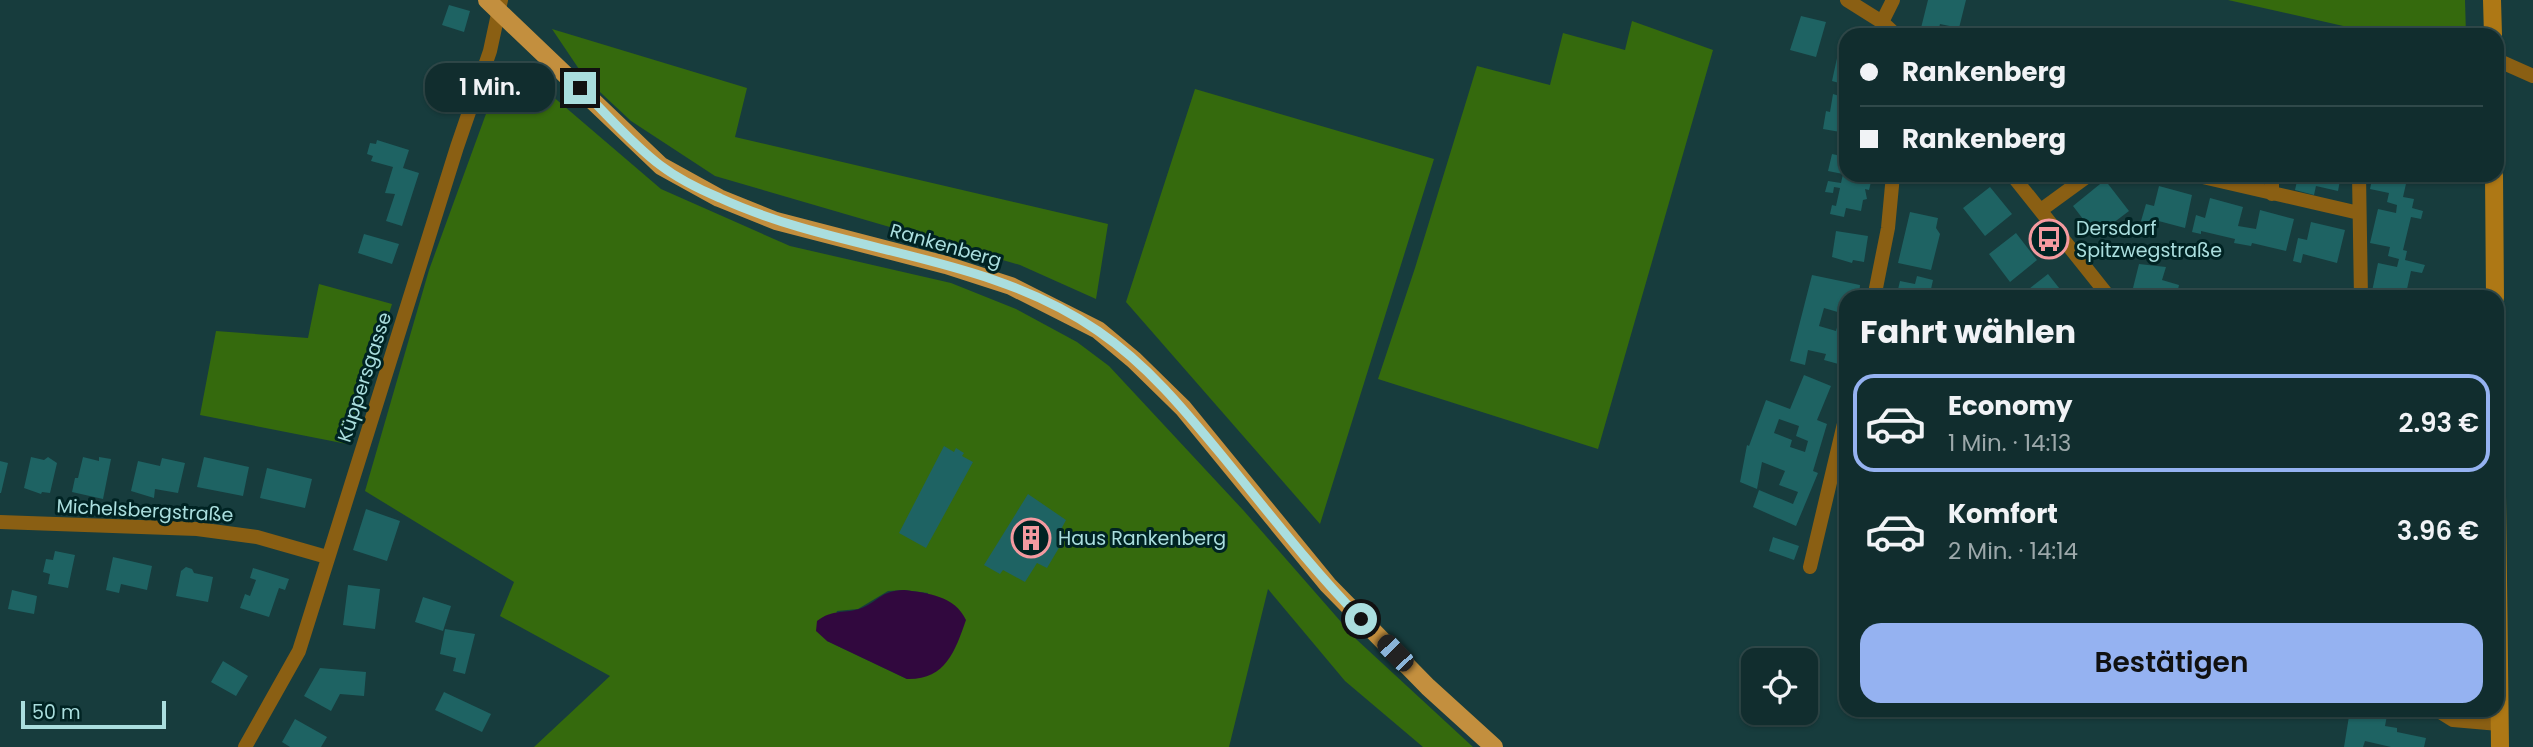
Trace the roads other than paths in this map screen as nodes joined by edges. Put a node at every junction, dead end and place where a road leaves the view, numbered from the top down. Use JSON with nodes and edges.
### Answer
{"nodes":[{"id":1,"x":1847,"y":0,"type":"edge"},
{"id":2,"x":1893,"y":0,"type":"edge"},
{"id":3,"x":2492,"y":0,"type":"edge"},
{"id":4,"x":496,"y":3,"type":"edge"},
{"id":5,"x":1882,"y":22,"type":"junction"},
{"id":6,"x":1888,"y":28,"type":"edge"},
{"id":7,"x":2493,"y":28,"type":"edge"},
{"id":8,"x":2504,"y":63,"type":"edge"},
{"id":9,"x":2533,"y":76,"type":"edge"},
{"id":10,"x":1892,"y":182,"type":"edge"},
{"id":11,"x":2018,"y":182,"type":"edge"},
{"id":12,"x":2079,"y":182,"type":"edge"},
{"id":13,"x":2223,"y":182,"type":"edge"},
{"id":14,"x":2272,"y":182,"type":"edge"},
{"id":15,"x":2359,"y":182,"type":"edge"},
{"id":16,"x":2494,"y":182,"type":"edge"},
{"id":17,"x":2272,"y":194,"type":"junction"},
{"id":18,"x":2041,"y":210,"type":"junction"},
{"id":19,"x":2359,"y":213,"type":"junction"},
{"id":20,"x":1876,"y":290,"type":"edge"},
{"id":21,"x":2104,"y":290,"type":"edge"},
{"id":22,"x":2361,"y":290,"type":"edge"},
{"id":23,"x":2496,"y":290,"type":"edge"},
{"id":24,"x":1839,"y":445,"type":"edge"},
{"id":25,"x":0,"y":522,"type":"edge"},
{"id":26,"x":327,"y":557,"type":"junction"},
{"id":27,"x":1810,"y":567,"type":"dead end"},
{"id":28,"x":2448,"y":717,"type":"edge"},
{"id":29,"x":2499,"y":717,"type":"edge"},
{"id":30,"x":2499,"y":724,"type":"junction"},
{"id":31,"x":245,"y":747,"type":"edge"},
{"id":32,"x":1494,"y":747,"type":"edge"},
{"id":33,"x":2500,"y":747,"type":"edge"}],
"edges":[{"from":1,"to":5,"type":"street"},
{"from":2,"to":5,"type":"street"},
{"from":3,"to":7,"type":"main road"},
{"from":4,"to":26,"type":"street","name":"Küppersgasse"},
{"from":4,"to":32,"type":"main road","name":"Rankenberg"},
{"from":5,"to":6,"type":"street"},
{"from":8,"to":9,"type":"street"},
{"from":10,"to":20,"type":"street"},
{"from":11,"to":18,"type":"street"},
{"from":12,"to":18,"type":"street"},
{"from":13,"to":17,"type":"street"},
{"from":14,"to":17,"type":"street"},
{"from":15,"to":19,"type":"street"},
{"from":16,"to":23,"type":"main road"},
{"from":17,"to":19,"type":"street"},
{"from":18,"to":21,"type":"street"},
{"from":19,"to":22,"type":"street"},
{"from":24,"to":27,"type":"street"},
{"from":25,"to":26,"type":"street","name":"Michelsbergstraße"},
{"from":26,"to":31,"type":"street","name":"Küppersgasse"},
{"from":28,"to":30,"type":"street"},
{"from":29,"to":30,"type":"main road"},
{"from":30,"to":33,"type":"main road"}]}
